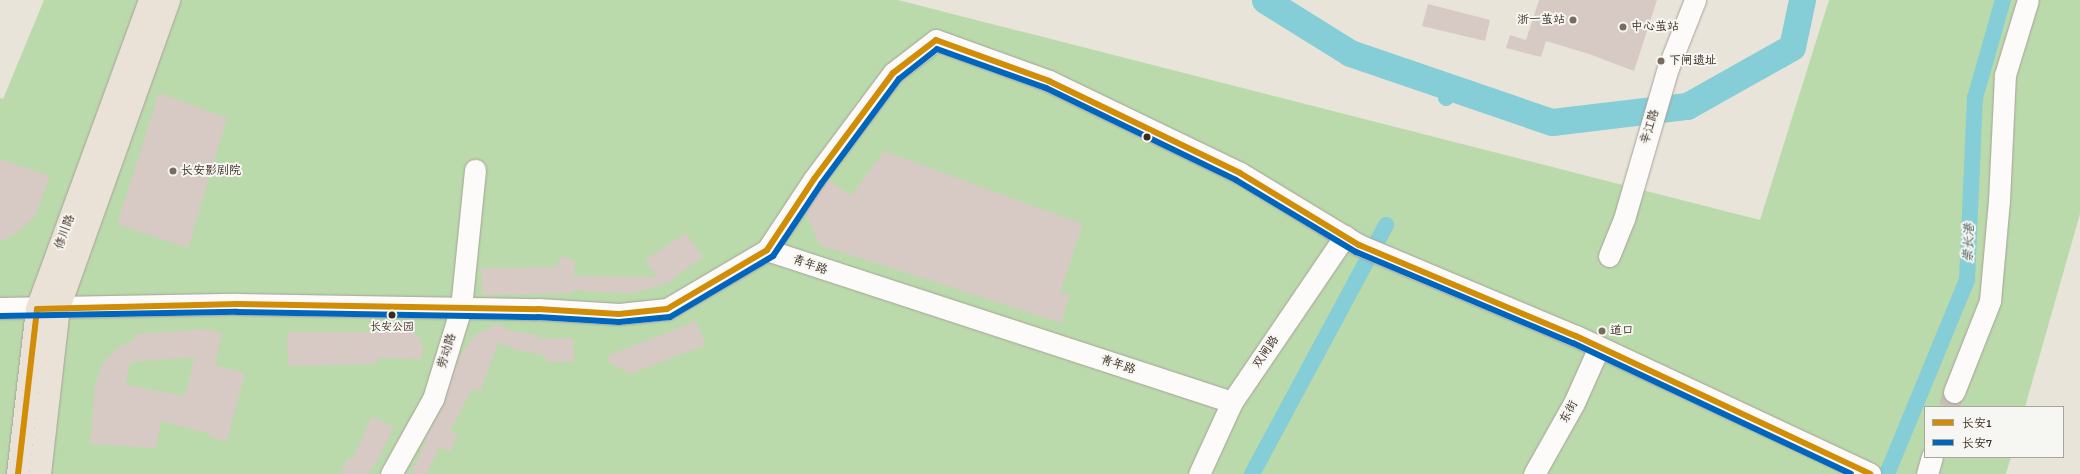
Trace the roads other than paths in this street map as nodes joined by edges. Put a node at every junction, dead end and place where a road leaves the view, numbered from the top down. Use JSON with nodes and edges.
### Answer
{"nodes":[{"id":1,"x":150,"y":0,"type":"edge"},
{"id":2,"x":168,"y":0,"type":"edge"},
{"id":3,"x":1695,"y":0,"type":"edge"},
{"id":4,"x":2028,"y":0,"type":"edge"},
{"id":5,"x":475,"y":170,"type":"dead end"},
{"id":6,"x":1352,"y":241,"type":"junction"},
{"id":7,"x":767,"y":250,"type":"junction"},
{"id":8,"x":1609,"y":256,"type":"dead end"},
{"id":9,"x":0,"y":308,"type":"edge"},
{"id":10,"x":58,"y":308,"type":"junction"},
{"id":11,"x":461,"y":308,"type":"junction"},
{"id":12,"x":37,"y":309,"type":"junction"},
{"id":13,"x":1599,"y":347,"type":"junction"},
{"id":14,"x":1954,"y":392,"type":"tunnel mouth"},
{"id":15,"x":1232,"y":402,"type":"junction"},
{"id":16,"x":1932,"y":458,"type":"edge"},
{"id":17,"x":1863,"y":470,"type":"edge"},
{"id":18,"x":18,"y":474,"type":"edge"},
{"id":19,"x":40,"y":474,"type":"edge"},
{"id":20,"x":390,"y":474,"type":"edge"},
{"id":21,"x":1199,"y":474,"type":"edge"},
{"id":22,"x":1534,"y":474,"type":"edge"},
{"id":23,"x":1927,"y":474,"type":"edge"}],
"edges":[{"from":1,"to":12,"type":"main road","name":"修川路"},
{"from":2,"to":10,"type":"main road","name":"修川路"},
{"from":3,"to":8,"type":"street","name":"辛江路"},
{"from":4,"to":14,"type":"street"},
{"from":5,"to":11,"type":"street","name":"劳动路"},
{"from":6,"to":7,"type":"street"},
{"from":6,"to":13,"type":"street"},
{"from":6,"to":15,"type":"street","name":"双闸路"},
{"from":7,"to":11,"type":"street"},
{"from":7,"to":15,"type":"street","name":"青年路"},
{"from":9,"to":12,"type":"street"},
{"from":10,"to":11,"type":"street"},
{"from":10,"to":12,"type":"street"},
{"from":10,"to":19,"type":"main road","name":"修川路"},
{"from":11,"to":20,"type":"street","name":"劳动路"},
{"from":12,"to":18,"type":"main road","name":"修川路"},
{"from":13,"to":17,"type":"street"},
{"from":13,"to":22,"type":"street","name":"东街"},
{"from":15,"to":21,"type":"street","name":"双闸路"},
{"from":16,"to":23,"type":"street"}]}
